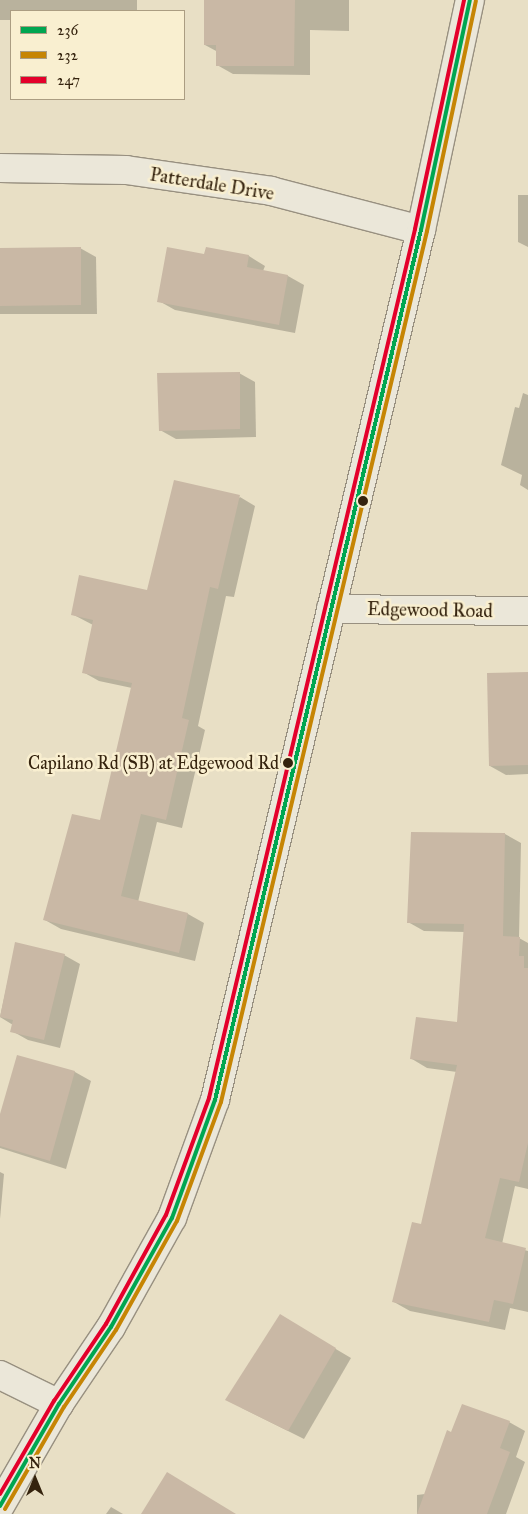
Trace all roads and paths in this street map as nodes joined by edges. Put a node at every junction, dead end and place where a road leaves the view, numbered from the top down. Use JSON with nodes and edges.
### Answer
{"nodes":[{"id":1,"x":470,"y":0,"type":"edge"},
{"id":2,"x":0,"y":168,"type":"edge"},
{"id":3,"x":421,"y":230,"type":"junction"},
{"id":4,"x":331,"y":609,"type":"junction"},
{"id":5,"x":528,"y":610,"type":"edge"},
{"id":6,"x":0,"y":1375,"type":"edge"},
{"id":7,"x":59,"y":1404,"type":"junction"},
{"id":8,"x":0,"y":1506,"type":"edge"}],
"edges":[{"from":1,"to":3,"type":"main road"},
{"from":2,"to":3,"type":"main road","name":"Patterdale Drive"},
{"from":3,"to":4,"type":"main road"},
{"from":4,"to":5,"type":"main road","name":"Edgewood Road"},
{"from":4,"to":7,"type":"main road"},
{"from":6,"to":7,"type":"main road"},
{"from":7,"to":8,"type":"main road"}]}
